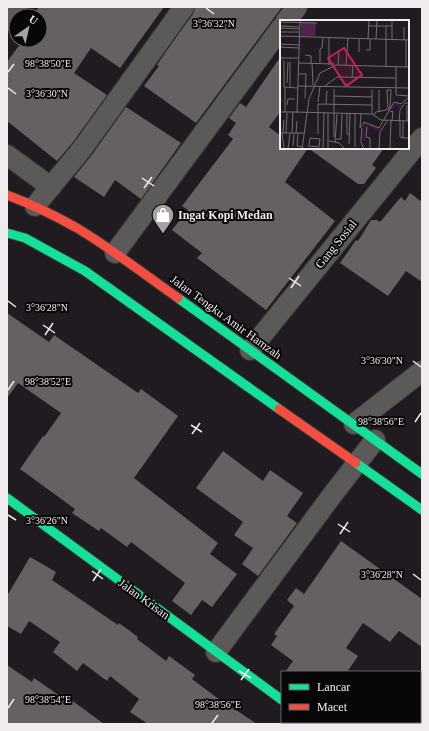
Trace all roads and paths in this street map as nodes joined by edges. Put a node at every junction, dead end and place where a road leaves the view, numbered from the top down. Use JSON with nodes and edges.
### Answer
{"nodes":[{"id":1,"x":17,"y":7,"type":"edge"},
{"id":2,"x":184,"y":7,"type":"edge"},
{"id":3,"x":297,"y":7,"type":"edge"},
{"id":4,"x":287,"y":20,"type":"edge"},
{"id":5,"x":7,"y":21,"type":"edge"},
{"id":6,"x":280,"y":29,"type":"edge"},
{"id":7,"x":422,"y":138,"type":"edge"},
{"id":8,"x":7,"y":155,"type":"edge"},
{"id":9,"x":51,"y":187,"type":"junction"},
{"id":10,"x":7,"y":195,"type":"edge"},
{"id":11,"x":35,"y":206,"type":"junction"},
{"id":12,"x":7,"y":233,"type":"edge"},
{"id":13,"x":115,"y":253,"type":"junction"},
{"id":14,"x":250,"y":350,"type":"junction"},
{"id":15,"x":422,"y":371,"type":"edge"},
{"id":16,"x":354,"y":424,"type":"junction"},
{"id":17,"x":375,"y":440,"type":"junction"},
{"id":18,"x":357,"y":463,"type":"junction"},
{"id":19,"x":422,"y":474,"type":"edge"},
{"id":20,"x":7,"y":498,"type":"edge"},
{"id":21,"x":422,"y":510,"type":"edge"},
{"id":22,"x":216,"y":652,"type":"junction"},
{"id":23,"x":281,"y":699,"type":"edge"}],
"edges":[{"from":1,"to":5,"type":"street"},
{"from":2,"to":9,"type":"street"},
{"from":3,"to":4,"type":"street"},
{"from":6,"to":13,"type":"street"},
{"from":7,"to":14,"type":"street","name":"Gang Sosial"},
{"from":8,"to":9,"type":"street"},
{"from":9,"to":11,"type":"street"},
{"from":10,"to":11,"type":"main road","name":"Jalan Tengku Amir Hamzah"},
{"from":11,"to":13,"type":"main road","name":"Jalan Tengku Amir Hamzah"},
{"from":12,"to":18,"type":"main road"},
{"from":13,"to":14,"type":"main road","name":"Jalan Tengku Amir Hamzah"},
{"from":14,"to":16,"type":"main road","name":"Jalan Tengku Amir Hamzah"},
{"from":15,"to":16,"type":"street"},
{"from":16,"to":17,"type":"main road","name":"Jalan Tengku Amir Hamzah"},
{"from":17,"to":18,"type":"street"},
{"from":17,"to":19,"type":"main road","name":"Jalan Tengku Amir Hamzah"},
{"from":18,"to":21,"type":"main road"},
{"from":18,"to":22,"type":"street"},
{"from":20,"to":22,"type":"main road","name":"Jalan Krisan"},
{"from":22,"to":23,"type":"main road","name":"Jalan Krisan"}]}
